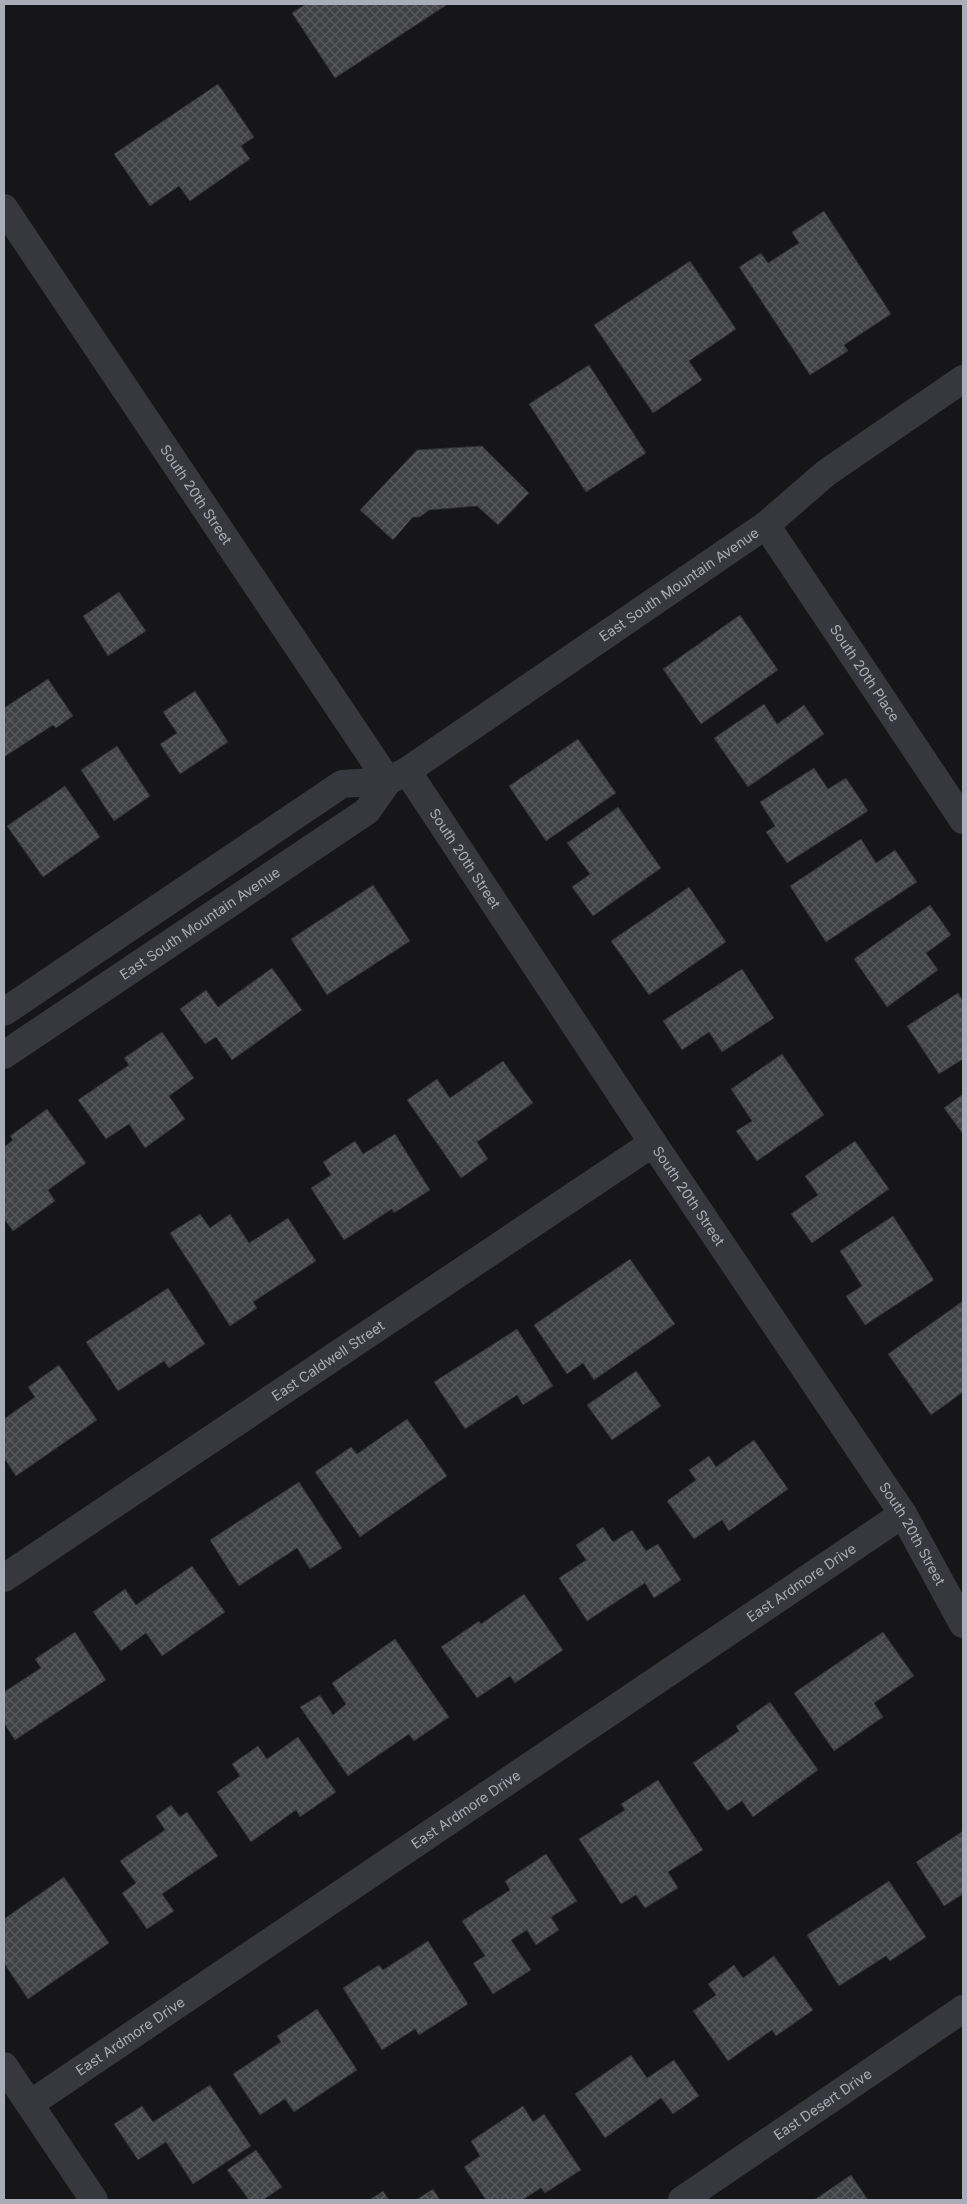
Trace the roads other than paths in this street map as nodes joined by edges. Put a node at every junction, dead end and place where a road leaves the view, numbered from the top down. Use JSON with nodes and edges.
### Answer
{"nodes":[{"id":1,"x":4,"y":208,"type":"edge"},
{"id":2,"x":963,"y":379,"type":"edge"},
{"id":3,"x":766,"y":525,"type":"junction"},
{"id":4,"x":398,"y":776,"type":"junction"},
{"id":5,"x":963,"y":820,"type":"edge"},
{"id":6,"x":4,"y":1012,"type":"edge"},
{"id":7,"x":4,"y":1055,"type":"edge"},
{"id":8,"x":653,"y":1143,"type":"junction"},
{"id":9,"x":903,"y":1514,"type":"junction"},
{"id":10,"x":4,"y":1578,"type":"edge"},
{"id":11,"x":963,"y":1624,"type":"edge"},
{"id":12,"x":963,"y":2009,"type":"edge"},
{"id":13,"x":4,"y":2066,"type":"edge"},
{"id":14,"x":30,"y":2104,"type":"junction"},
{"id":15,"x":712,"y":2192,"type":"edge"},
{"id":16,"x":94,"y":2200,"type":"edge"},
{"id":17,"x":682,"y":2200,"type":"edge"}],
"edges":[{"from":1,"to":4,"type":"street","name":"South 20th Street"},
{"from":2,"to":3,"type":"street","name":"East South Mountain Avenue"},
{"from":3,"to":4,"type":"street","name":"East South Mountain Avenue"},
{"from":3,"to":5,"type":"street","name":"South 20th Place"},
{"from":4,"to":6,"type":"street"},
{"from":4,"to":7,"type":"street","name":"East South Mountain Avenue"},
{"from":4,"to":8,"type":"street","name":"South 20th Street"},
{"from":8,"to":9,"type":"street","name":"South 20th Street"},
{"from":8,"to":10,"type":"street","name":"East Caldwell Street"},
{"from":9,"to":11,"type":"street","name":"South 20th Street"},
{"from":9,"to":14,"type":"street","name":"East Ardmore Drive"},
{"from":12,"to":15,"type":"street","name":"East Desert Drive"},
{"from":13,"to":14,"type":"street"},
{"from":14,"to":16,"type":"street"},
{"from":15,"to":17,"type":"street","name":"East Desert Drive"}]}
